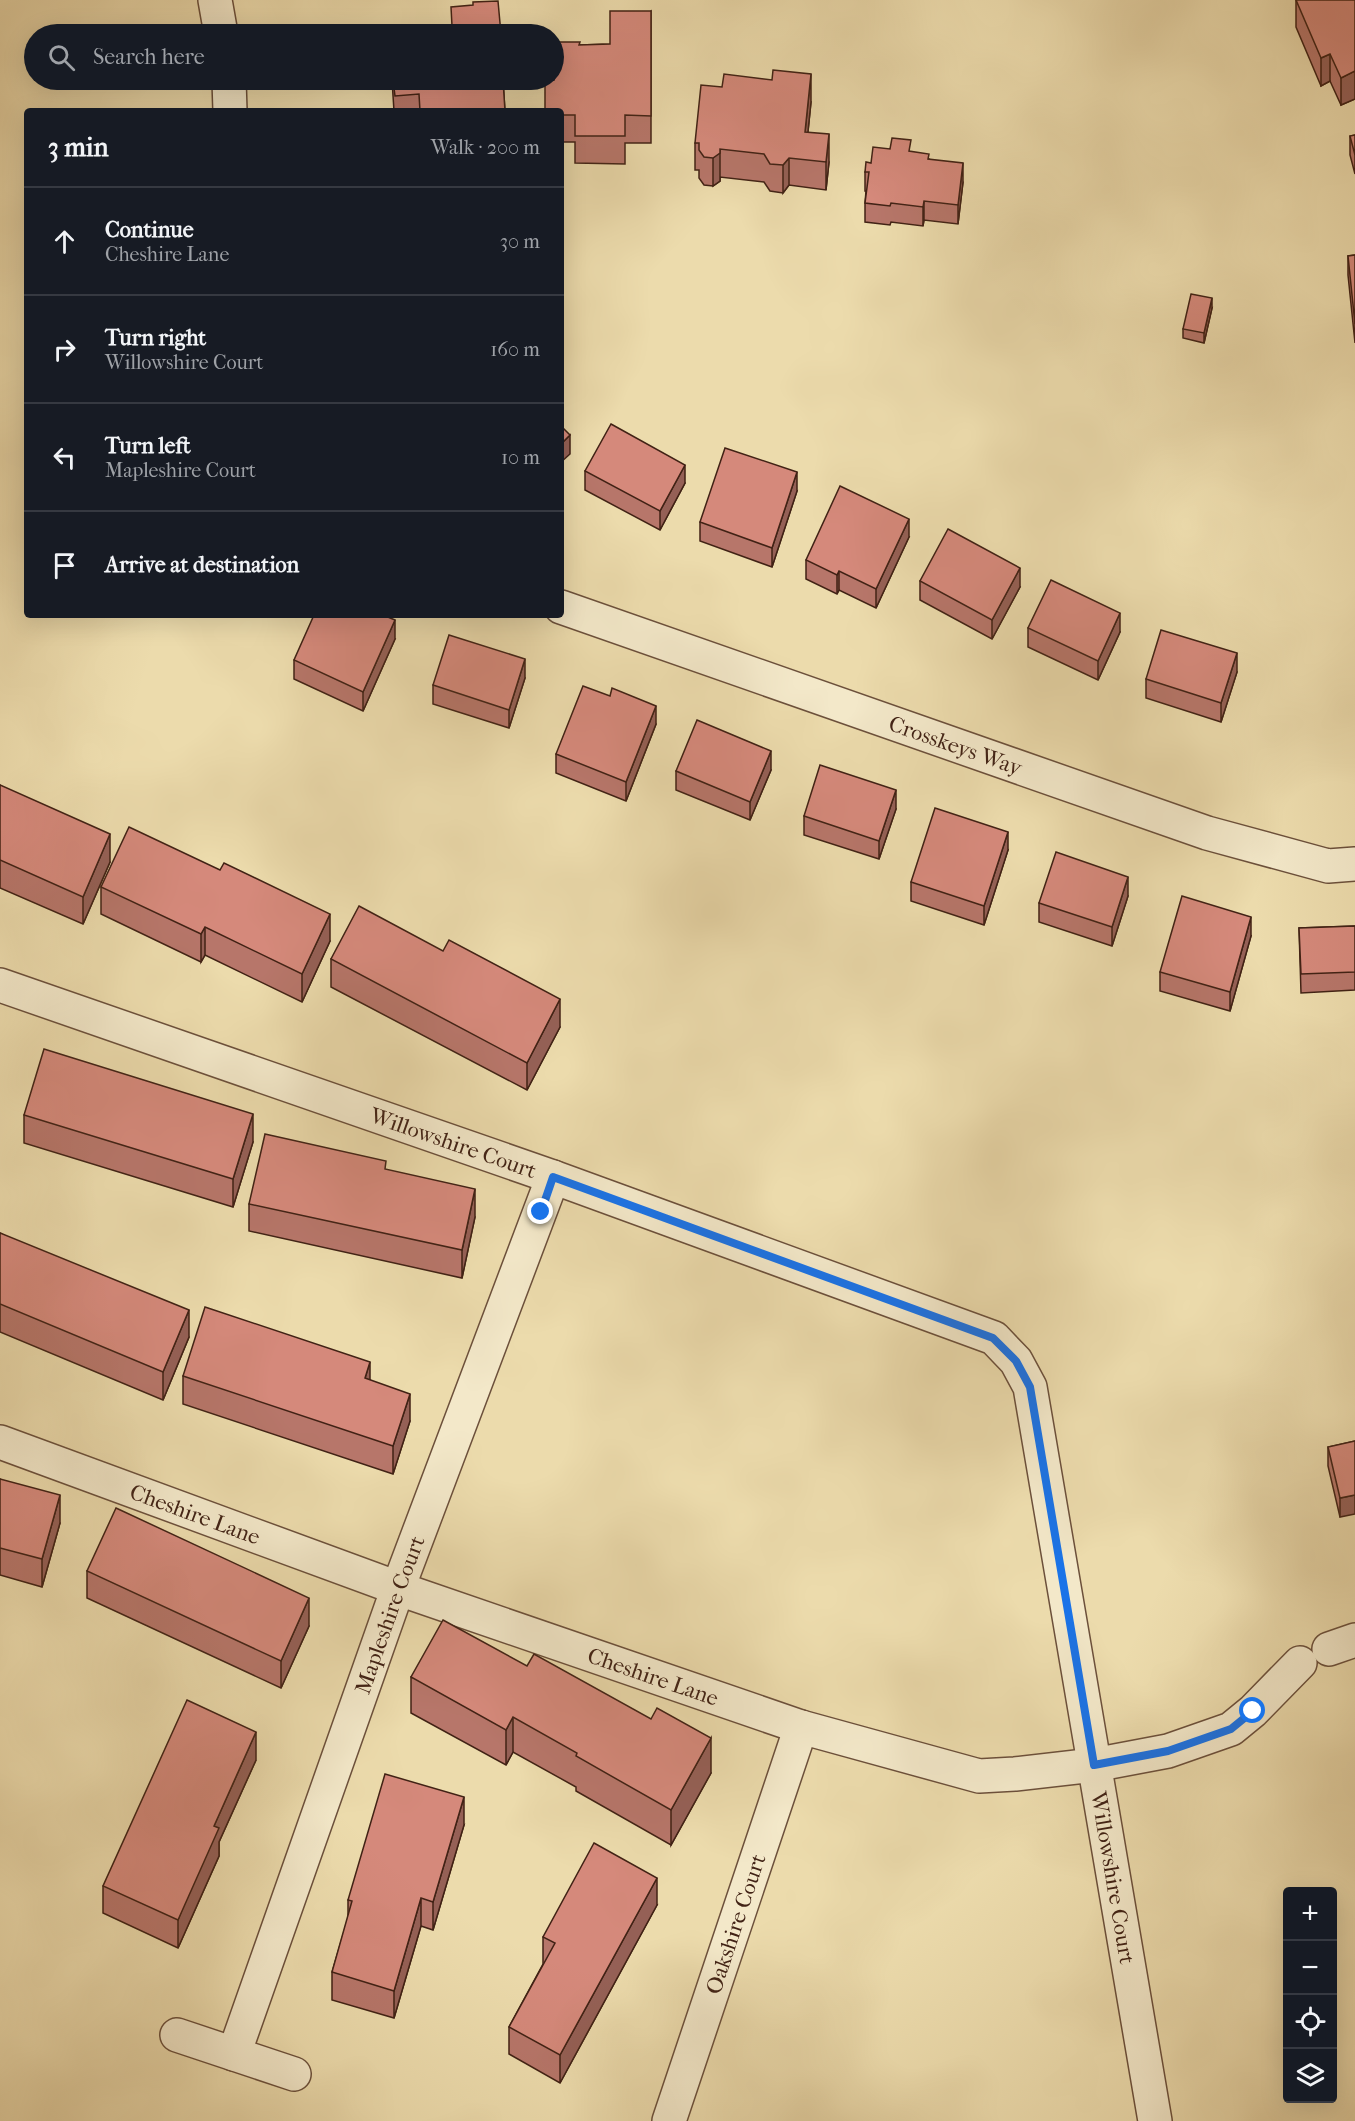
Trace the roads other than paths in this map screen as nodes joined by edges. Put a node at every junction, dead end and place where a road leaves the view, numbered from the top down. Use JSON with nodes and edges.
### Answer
{"nodes":[{"id":1,"x":215,"y":0,"type":"edge"},
{"id":2,"x":219,"y":24,"type":"edge"},
{"id":3,"x":229,"y":90,"type":"edge"},
{"id":4,"x":230,"y":108,"type":"edge"},
{"id":5,"x":564,"y":608,"type":"edge"},
{"id":6,"x":1355,"y":864,"type":"edge"},
{"id":7,"x":0,"y":985,"type":"edge"},
{"id":8,"x":553,"y":1177,"type":"junction"},
{"id":9,"x":0,"y":1442,"type":"edge"},
{"id":10,"x":398,"y":1588,"type":"junction"},
{"id":11,"x":1300,"y":1663,"type":"dead end"},
{"id":12,"x":801,"y":1726,"type":"junction"},
{"id":13,"x":1094,"y":1765,"type":"junction"},
{"id":14,"x":177,"y":2035,"type":"dead end"},
{"id":15,"x":234,"y":2054,"type":"junction"},
{"id":16,"x":294,"y":2074,"type":"dead end"},
{"id":17,"x":669,"y":2121,"type":"edge"},
{"id":18,"x":1155,"y":2121,"type":"edge"}],
"edges":[{"from":1,"to":2,"type":"street"},
{"from":3,"to":4,"type":"street"},
{"from":5,"to":6,"type":"street","name":"Crosskeys Way"},
{"from":7,"to":8,"type":"street","name":"Willowshire Court"},
{"from":8,"to":10,"type":"street","name":"Mapleshire Court"},
{"from":8,"to":13,"type":"street","name":"Willowshire Court"},
{"from":9,"to":10,"type":"street","name":"Cheshire Lane"},
{"from":10,"to":12,"type":"street","name":"Cheshire Lane"},
{"from":10,"to":15,"type":"street","name":"Mapleshire Court"},
{"from":11,"to":13,"type":"street","name":"Cheshire Lane"},
{"from":12,"to":13,"type":"street","name":"Cheshire Lane"},
{"from":12,"to":17,"type":"street","name":"Oakshire Court"},
{"from":13,"to":18,"type":"street","name":"Willowshire Court"},
{"from":14,"to":15,"type":"street"},
{"from":15,"to":16,"type":"street"}]}
